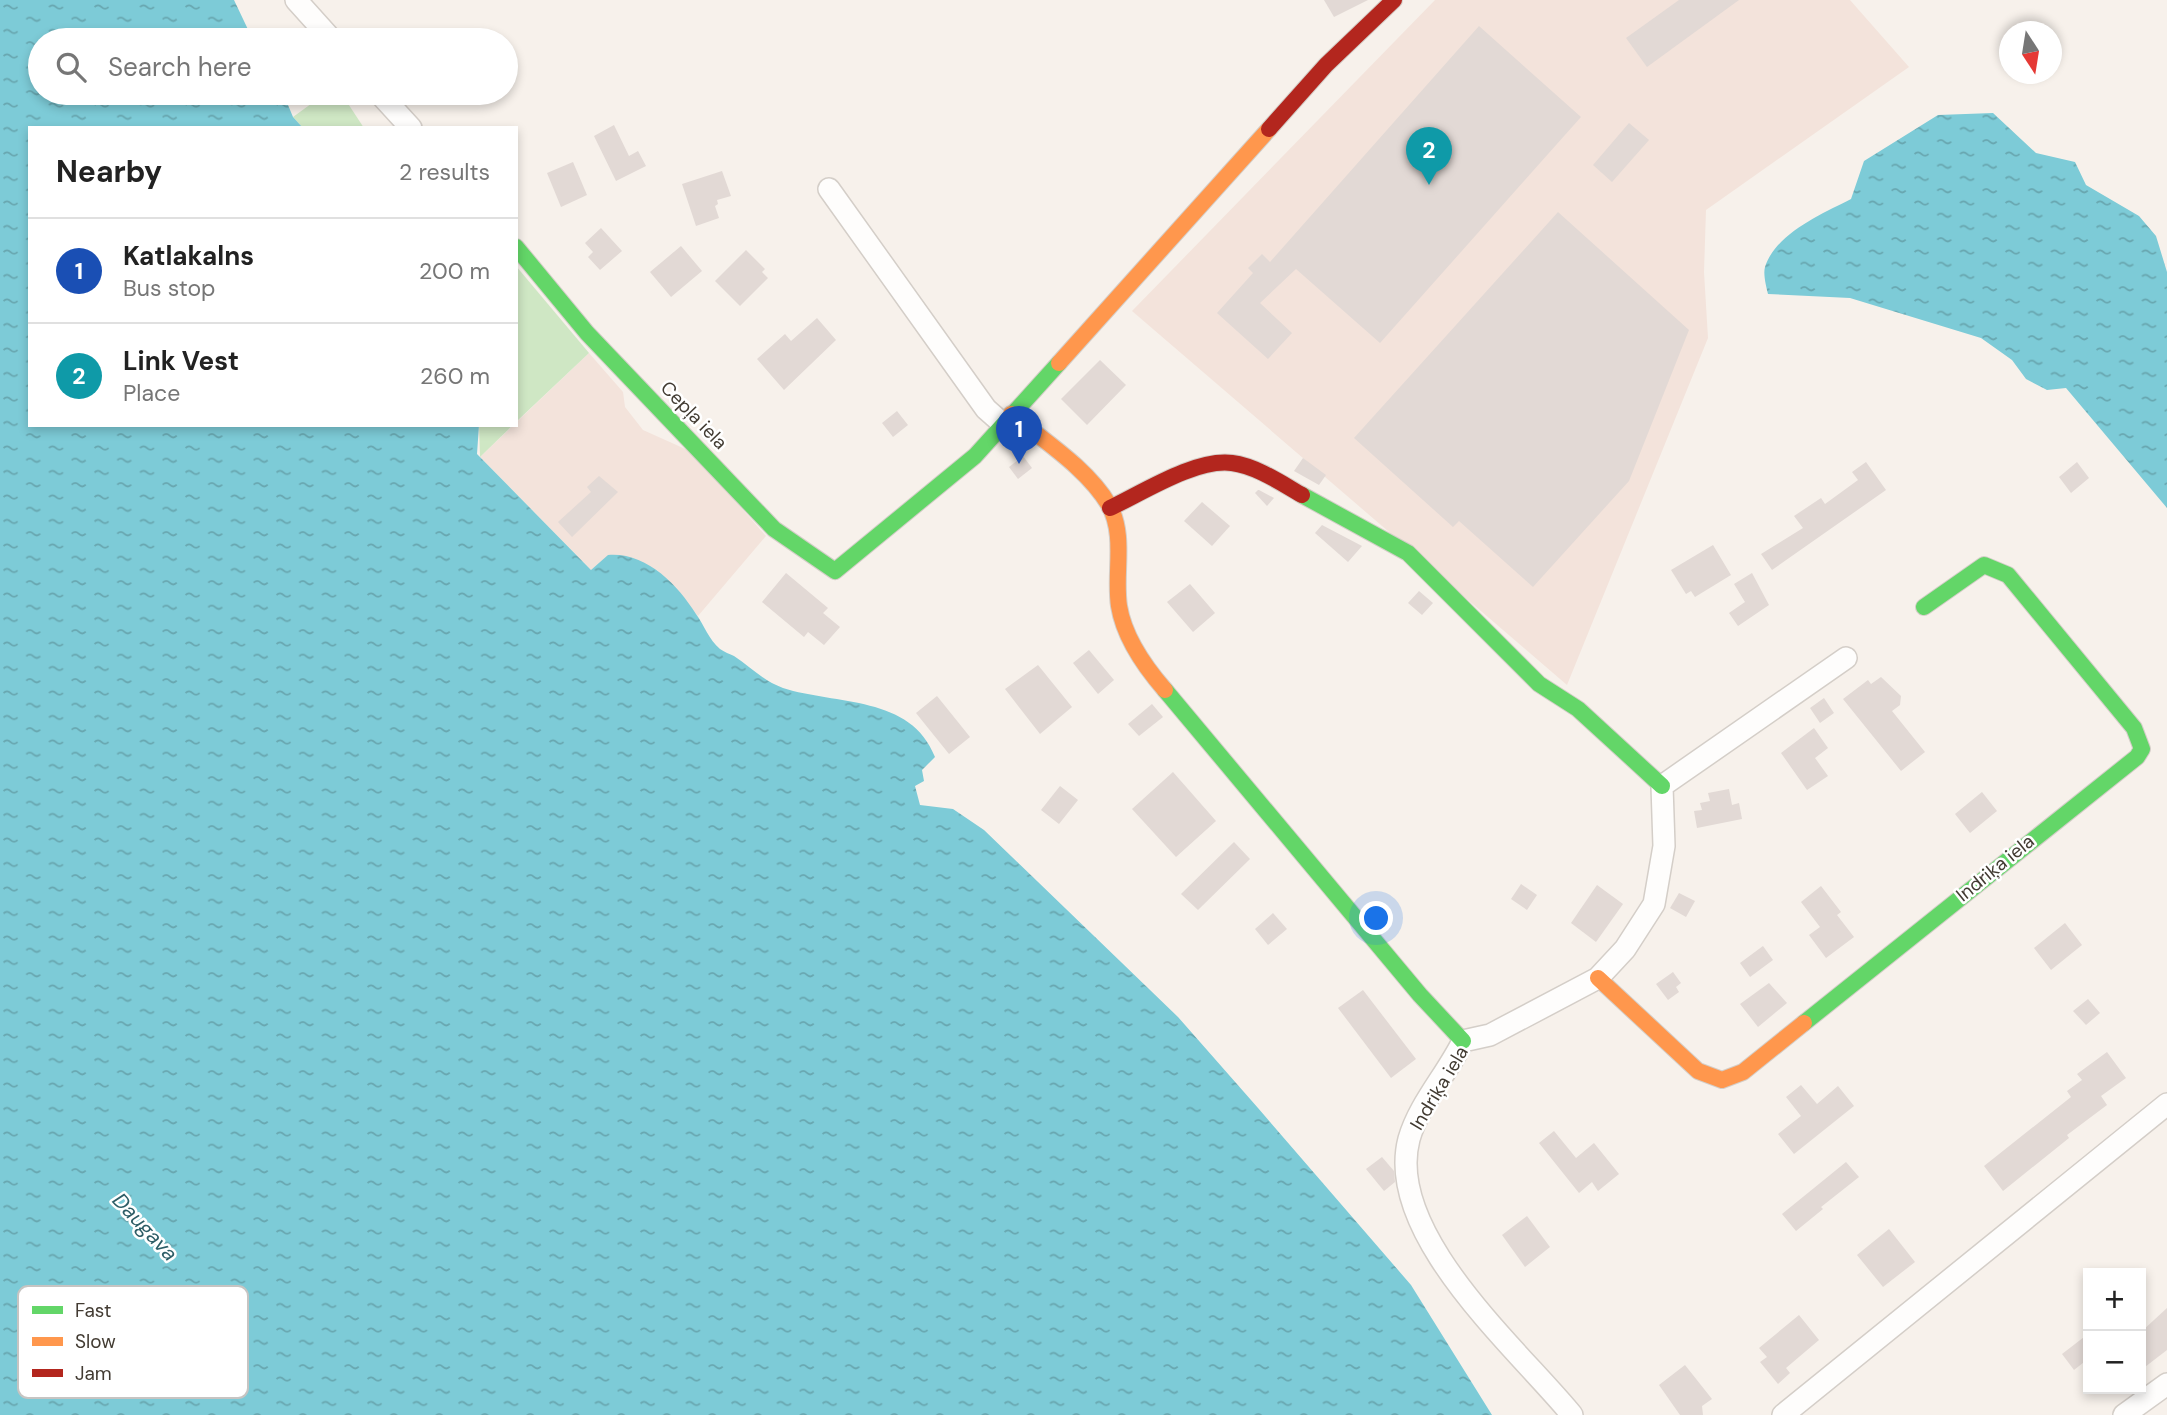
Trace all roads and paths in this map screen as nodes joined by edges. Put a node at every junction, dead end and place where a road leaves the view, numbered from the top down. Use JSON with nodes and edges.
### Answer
{"nodes":[{"id":1,"x":296,"y":0,"type":"edge"},
{"id":2,"x":1394,"y":0,"type":"edge"},
{"id":3,"x":321,"y":28,"type":"edge"},
{"id":4,"x":390,"y":105,"type":"edge"},
{"id":5,"x":409,"y":126,"type":"edge"},
{"id":6,"x":829,"y":189,"type":"dead end"},
{"id":7,"x":518,"y":249,"type":"edge"},
{"id":8,"x":1007,"y":419,"type":"junction"},
{"id":9,"x":1110,"y":508,"type":"junction"},
{"id":10,"x":1924,"y":607,"type":"dead end"},
{"id":11,"x":1846,"y":658,"type":"dead end"},
{"id":12,"x":1662,"y":786,"type":"junction"},
{"id":13,"x":1598,"y":978,"type":"junction"},
{"id":14,"x":1463,"y":1041,"type":"junction"},
{"id":15,"x":2167,"y":1104,"type":"edge"},
{"id":16,"x":2167,"y":1384,"type":"edge"},
{"id":17,"x":1572,"y":1415,"type":"edge"},
{"id":18,"x":1783,"y":1415,"type":"edge"},
{"id":19,"x":2124,"y":1415,"type":"edge"}],
"edges":[{"from":1,"to":3,"type":"street"},
{"from":2,"to":8,"type":"street"},
{"from":4,"to":5,"type":"street"},
{"from":6,"to":8,"type":"street"},
{"from":7,"to":8,"type":"street","name":"Cepļa iela"},
{"from":8,"to":9,"type":"street"},
{"from":9,"to":12,"type":"street"},
{"from":9,"to":14,"type":"street"},
{"from":10,"to":13,"type":"street","name":"Indriķa iela"},
{"from":11,"to":12,"type":"street"},
{"from":12,"to":13,"type":"street","name":"Indriķa iela"},
{"from":13,"to":14,"type":"street","name":"Indriķa iela"},
{"from":14,"to":17,"type":"street","name":"Indriķa iela"},
{"from":15,"to":18,"type":"street"},
{"from":16,"to":19,"type":"street"}]}
